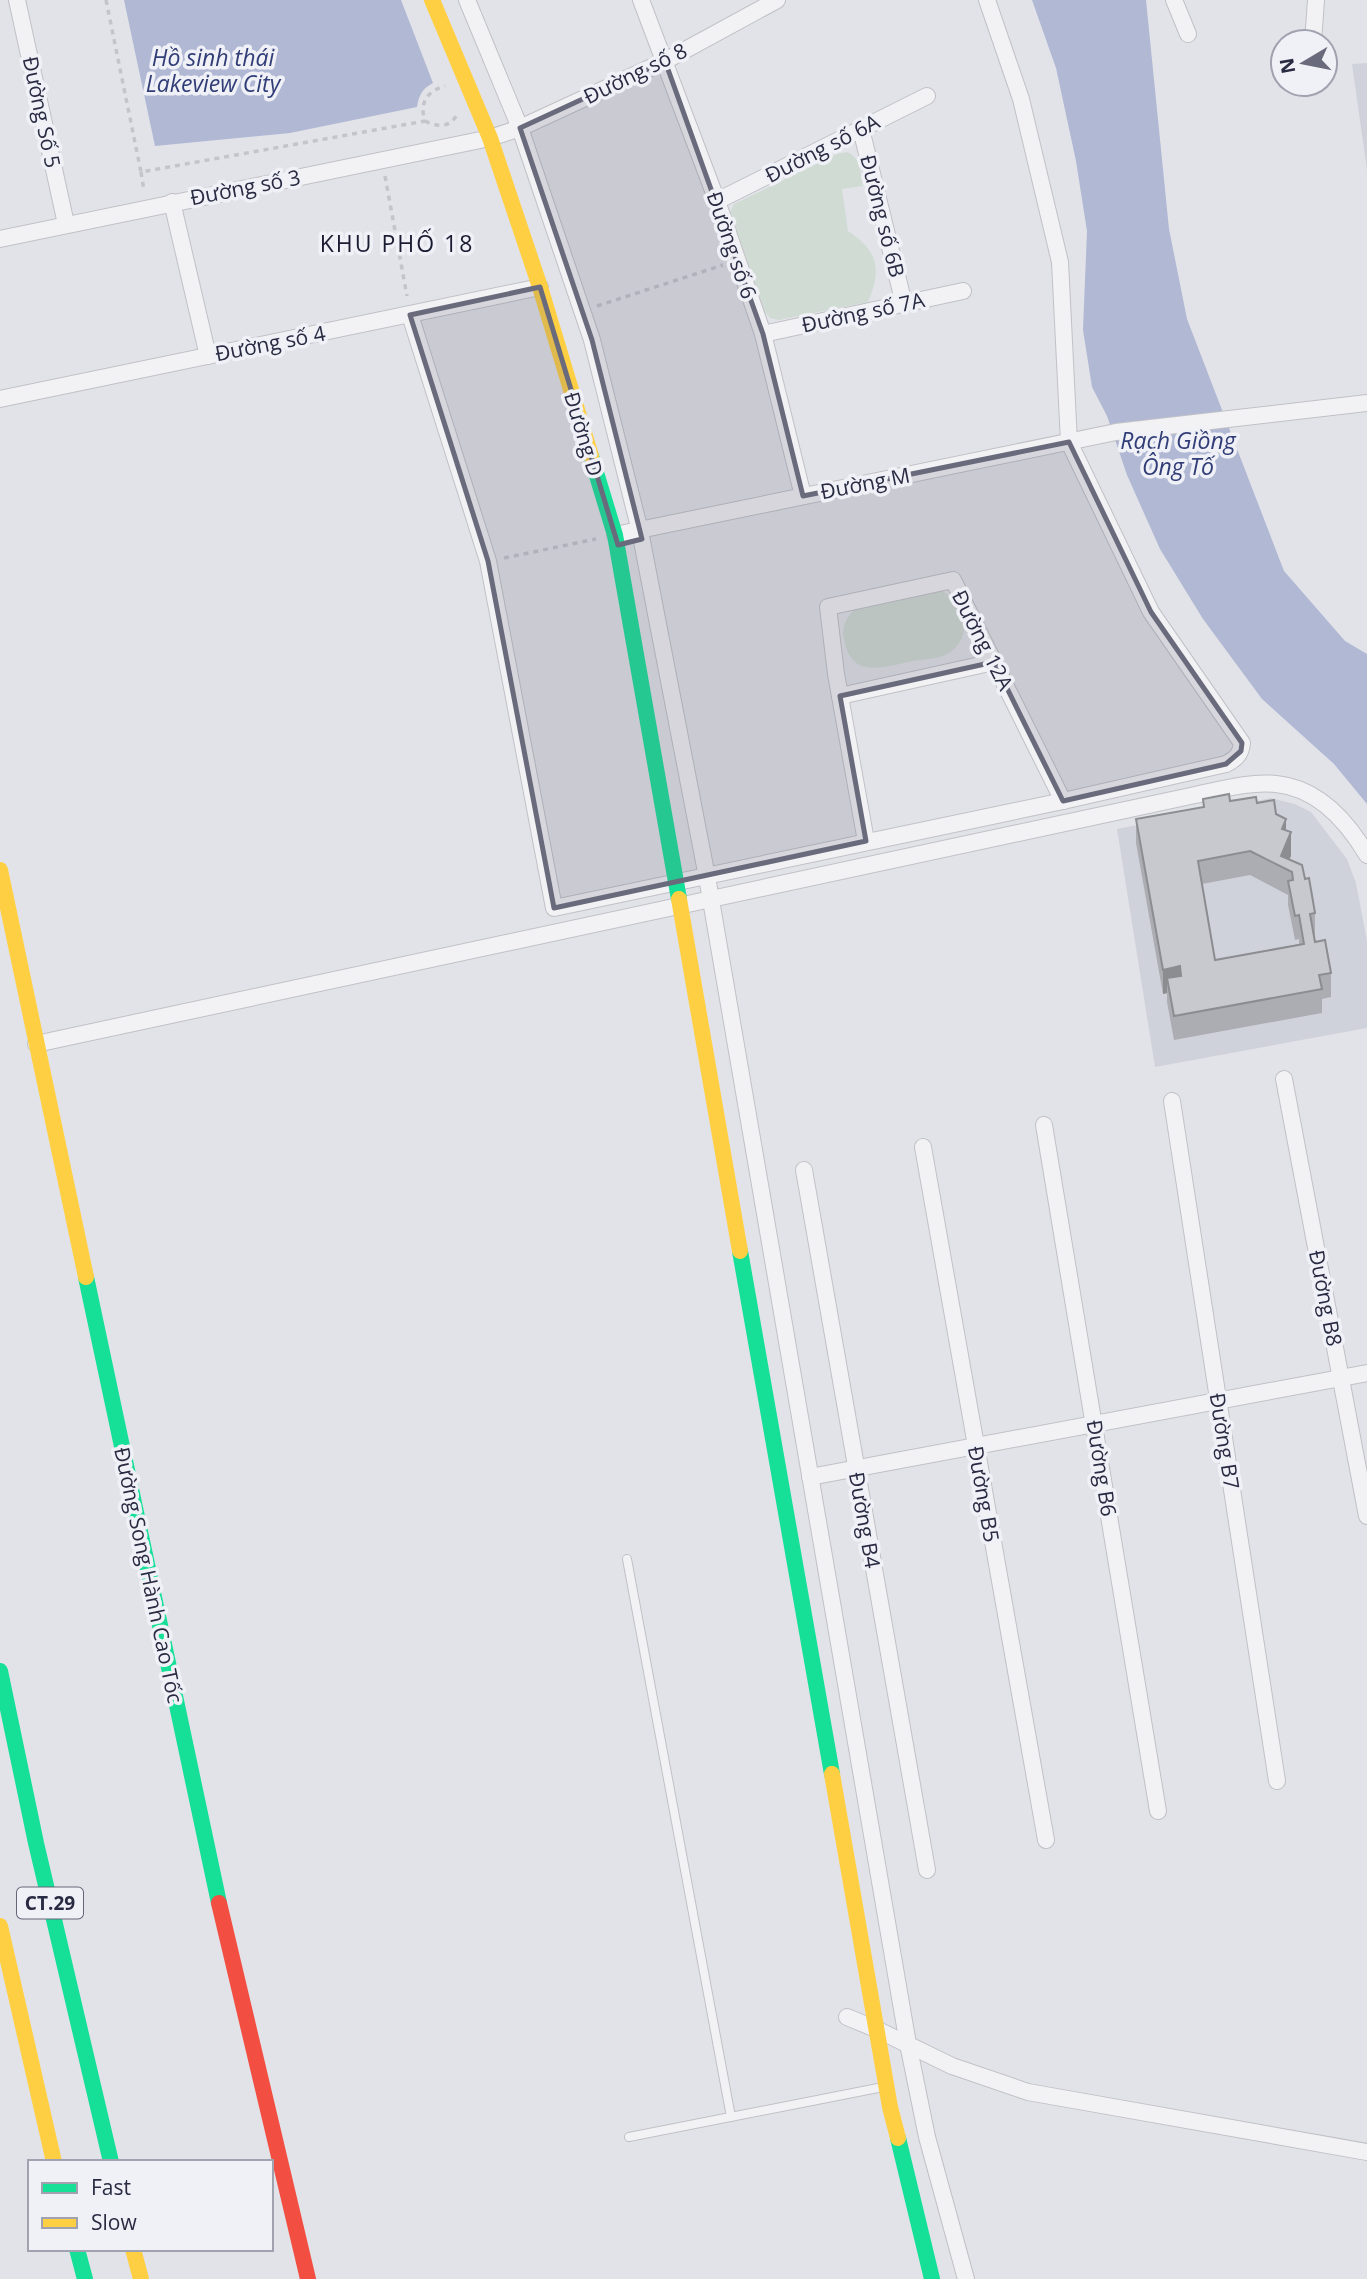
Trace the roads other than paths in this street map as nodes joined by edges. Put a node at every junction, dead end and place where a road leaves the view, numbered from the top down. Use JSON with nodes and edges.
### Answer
{"nodes":[{"id":1,"x":17,"y":0,"type":"edge"},
{"id":2,"x":432,"y":0,"type":"edge"},
{"id":3,"x":467,"y":0,"type":"edge"},
{"id":4,"x":640,"y":0,"type":"edge"},
{"id":5,"x":777,"y":0,"type":"edge"},
{"id":6,"x":987,"y":0,"type":"edge"},
{"id":7,"x":1174,"y":0,"type":"edge"},
{"id":8,"x":1316,"y":0,"type":"edge"},
{"id":9,"x":1314,"y":28,"type":"edge"},
{"id":10,"x":1188,"y":34,"type":"dead end"},
{"id":11,"x":664,"y":61,"type":"junction"},
{"id":12,"x":927,"y":96,"type":"dead end"},
{"id":13,"x":520,"y":128,"type":"junction"},
{"id":14,"x":861,"y":129,"type":"junction"},
{"id":15,"x":490,"y":138,"type":"junction"},
{"id":16,"x":717,"y":201,"type":"junction"},
{"id":17,"x":172,"y":202,"type":"junction"},
{"id":18,"x":66,"y":224,"type":"junction"},
{"id":19,"x":0,"y":239,"type":"edge"},
{"id":20,"x":540,"y":287,"type":"junction"},
{"id":21,"x":963,"y":291,"type":"dead end"},
{"id":22,"x":904,"y":304,"type":"junction"},
{"id":23,"x":411,"y":315,"type":"junction"},
{"id":24,"x":763,"y":334,"type":"junction"},
{"id":25,"x":208,"y":356,"type":"junction"},
{"id":26,"x":0,"y":399,"type":"edge"},
{"id":27,"x":1367,"y":403,"type":"edge"},
{"id":28,"x":1069,"y":442,"type":"junction"},
{"id":29,"x":803,"y":496,"type":"junction"},
{"id":30,"x":639,"y":530,"type":"junction"},
{"id":31,"x":615,"y":535,"type":"junction"},
{"id":32,"x":994,"y":662,"type":"junction"},
{"id":33,"x":840,"y":696,"type":"junction"},
{"id":34,"x":1063,"y":802,"type":"junction"},
{"id":35,"x":866,"y":841,"type":"junction"},
{"id":36,"x":1367,"y":855,"type":"edge"},
{"id":37,"x":0,"y":870,"type":"edge"},
{"id":38,"x":707,"y":877,"type":"junction"},
{"id":39,"x":676,"y":884,"type":"junction"},
{"id":40,"x":710,"y":898,"type":"junction"},
{"id":41,"x":680,"y":904,"type":"junction"},
{"id":42,"x":36,"y":1044,"type":"junction"},
{"id":43,"x":1284,"y":1079,"type":"dead end"},
{"id":44,"x":1172,"y":1101,"type":"dead end"},
{"id":45,"x":1044,"y":1125,"type":"dead end"},
{"id":46,"x":923,"y":1147,"type":"dead end"},
{"id":47,"x":804,"y":1170,"type":"dead end"},
{"id":48,"x":1367,"y":1373,"type":"edge"},
{"id":49,"x":1341,"y":1378,"type":"junction"},
{"id":50,"x":1219,"y":1401,"type":"junction"},
{"id":51,"x":1094,"y":1424,"type":"junction"},
{"id":52,"x":976,"y":1446,"type":"junction"},
{"id":53,"x":856,"y":1468,"type":"junction"},
{"id":54,"x":810,"y":1477,"type":"junction"},
{"id":55,"x":1367,"y":1516,"type":"edge"},
{"id":56,"x":627,"y":1559,"type":"dead end"},
{"id":57,"x":0,"y":1671,"type":"edge"},
{"id":58,"x":1277,"y":1781,"type":"dead end"},
{"id":59,"x":1158,"y":1811,"type":"dead end"},
{"id":60,"x":1046,"y":1840,"type":"dead end"},
{"id":61,"x":927,"y":1870,"type":"dead end"},
{"id":62,"x":0,"y":1926,"type":"edge"},
{"id":63,"x":846,"y":2017,"type":"dead end"},
{"id":64,"x":876,"y":2029,"type":"junction"},
{"id":65,"x":908,"y":2044,"type":"junction"},
{"id":66,"x":886,"y":2086,"type":"junction"},
{"id":67,"x":731,"y":2117,"type":"junction"},
{"id":68,"x":629,"y":2137,"type":"dead end"},
{"id":69,"x":1367,"y":2152,"type":"edge"},
{"id":70,"x":52,"y":2155,"type":"edge"},
{"id":71,"x":110,"y":2160,"type":"edge"},
{"id":72,"x":78,"y":2251,"type":"edge"},
{"id":73,"x":134,"y":2251,"type":"edge"},
{"id":74,"x":85,"y":2279,"type":"edge"},
{"id":75,"x":141,"y":2279,"type":"edge"},
{"id":76,"x":308,"y":2279,"type":"edge"},
{"id":77,"x":932,"y":2279,"type":"edge"},
{"id":78,"x":966,"y":2279,"type":"edge"}],
"edges":[{"from":1,"to":18,"type":"street","name":"Đường Số 5"},
{"from":2,"to":15,"type":"main road","name":"Đường D"},
{"from":3,"to":13,"type":"street","name":"Đường D"},
{"from":4,"to":11,"type":"street","name":"Đường số 6"},
{"from":5,"to":11,"type":"street","name":"Đường số 8"},
{"from":6,"to":28,"type":"street"},
{"from":7,"to":10,"type":"street"},
{"from":8,"to":9,"type":"street"},
{"from":11,"to":13,"type":"street","name":"Đường số 8"},
{"from":11,"to":16,"type":"street","name":"Đường số 6"},
{"from":12,"to":14,"type":"street","name":"Đường số 6A"},
{"from":13,"to":15,"type":"street","name":"Đường số 8"},
{"from":13,"to":30,"type":"street","name":"Đường D"},
{"from":14,"to":16,"type":"street","name":"Đường số 6A"},
{"from":14,"to":22,"type":"street","name":"Đường số 6B"},
{"from":15,"to":17,"type":"street","name":"Đường số 3"},
{"from":15,"to":20,"type":"main road","name":"Đường D"},
{"from":16,"to":24,"type":"street","name":"Đường số 6"},
{"from":17,"to":18,"type":"street","name":"Đường số 3"},
{"from":17,"to":25,"type":"street"},
{"from":18,"to":19,"type":"street","name":"Đường số 3"},
{"from":20,"to":23,"type":"street","name":"Đường số 4"},
{"from":20,"to":31,"type":"main road","name":"Đường D"},
{"from":21,"to":22,"type":"street","name":"Đường số 7A"},
{"from":22,"to":24,"type":"street","name":"Đường số 7A"},
{"from":23,"to":25,"type":"street","name":"Đường số 4"},
{"from":23,"to":39,"type":"street"},
{"from":24,"to":29,"type":"street","name":"Đường số 6"},
{"from":25,"to":26,"type":"street","name":"Đường số 4"},
{"from":27,"to":28,"type":"street","name":"Đường M"},
{"from":28,"to":29,"type":"street","name":"Đường M"},
{"from":28,"to":34,"type":"street"},
{"from":29,"to":30,"type":"street","name":"Đường M"},
{"from":30,"to":31,"type":"street","name":"Đường M"},
{"from":30,"to":38,"type":"street","name":"Đường D"},
{"from":31,"to":39,"type":"main road","name":"Đường D"},
{"from":32,"to":33,"type":"street"},
{"from":32,"to":33,"type":"street","name":"Đường 12A"},
{"from":32,"to":34,"type":"street","name":"Đường 12A"},
{"from":33,"to":35,"type":"street","name":"Đường 12A"},
{"from":34,"to":35,"type":"street"},
{"from":35,"to":38,"type":"street"},
{"from":36,"to":40,"type":"street"},
{"from":37,"to":42,"type":"main road","name":"Đường Song Hành Cao Tốc"},
{"from":38,"to":39,"type":"street"},
{"from":38,"to":40,"type":"street","name":"Đường D"},
{"from":39,"to":41,"type":"main road","name":"Đường D"},
{"from":40,"to":41,"type":"street"},
{"from":40,"to":54,"type":"street","name":"Đường D"},
{"from":41,"to":42,"type":"street"},
{"from":41,"to":64,"type":"main road","name":"Đường D"},
{"from":42,"to":76,"type":"main road","name":"Đường Song Hành Cao Tốc"},
{"from":43,"to":49,"type":"street","name":"Đường B8"},
{"from":44,"to":50,"type":"street","name":"Đường B7"},
{"from":45,"to":51,"type":"street","name":"Đường B6"},
{"from":46,"to":52,"type":"street","name":"Đường B5"},
{"from":47,"to":53,"type":"street","name":"Đường B4"},
{"from":48,"to":49,"type":"street"},
{"from":49,"to":50,"type":"street"},
{"from":49,"to":55,"type":"street","name":"Đường B8"},
{"from":50,"to":51,"type":"street"},
{"from":50,"to":58,"type":"street","name":"Đường B7"},
{"from":51,"to":52,"type":"street"},
{"from":51,"to":59,"type":"street","name":"Đường B6"},
{"from":52,"to":53,"type":"street"},
{"from":52,"to":60,"type":"street","name":"Đường B5"},
{"from":53,"to":54,"type":"street"},
{"from":53,"to":61,"type":"street","name":"Đường B4"},
{"from":54,"to":65,"type":"street","name":"Đường D"},
{"from":56,"to":67,"type":"lane"},
{"from":57,"to":71,"type":"main road","number":"CT.29"},
{"from":62,"to":70,"type":"main road","number":"CT.29"},
{"from":63,"to":64,"type":"street"},
{"from":64,"to":65,"type":"street"},
{"from":64,"to":66,"type":"main road","name":"Đường D"},
{"from":65,"to":69,"type":"street"},
{"from":65,"to":78,"type":"street","name":"Đường D"},
{"from":66,"to":67,"type":"lane"},
{"from":66,"to":77,"type":"main road","name":"Đường D"},
{"from":67,"to":68,"type":"lane"},
{"from":72,"to":74,"type":"main road"},
{"from":73,"to":75,"type":"main road"}]}
